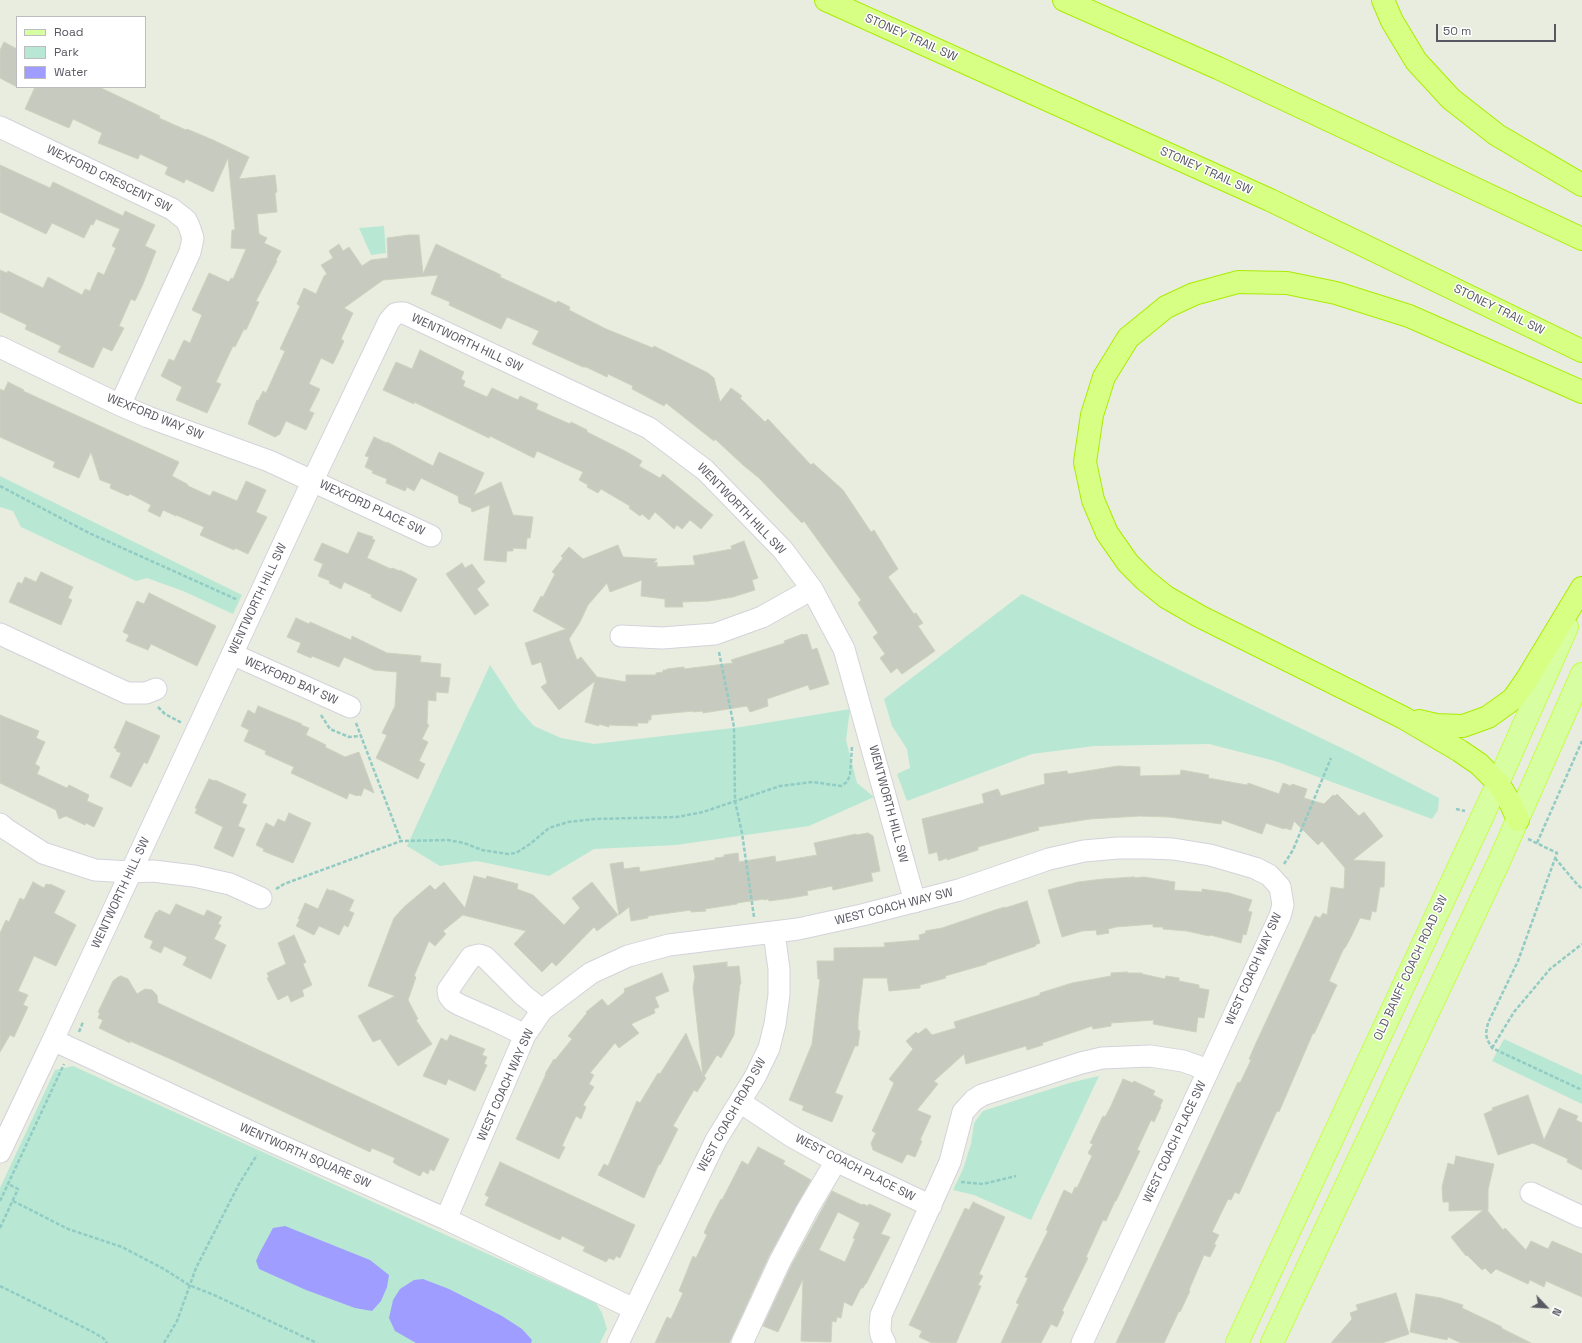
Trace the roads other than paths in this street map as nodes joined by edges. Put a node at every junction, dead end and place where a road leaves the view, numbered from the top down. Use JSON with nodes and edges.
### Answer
{"nodes":[{"id":1,"x":826,"y":0,"type":"edge"},
{"id":2,"x":1064,"y":0,"type":"edge"},
{"id":3,"x":1384,"y":0,"type":"edge"},
{"id":4,"x":0,"y":127,"type":"edge"},
{"id":5,"x":1582,"y":185,"type":"edge"},
{"id":6,"x":1582,"y":239,"type":"edge"},
{"id":7,"x":0,"y":347,"type":"edge"},
{"id":8,"x":1582,"y":351,"type":"edge"},
{"id":9,"x":1582,"y":392,"type":"edge"},
{"id":10,"x":120,"y":405,"type":"junction"},
{"id":11,"x":313,"y":480,"type":"junction"},
{"id":12,"x":431,"y":536,"type":"dead end"},
{"id":13,"x":1582,"y":588,"type":"edge"},
{"id":14,"x":812,"y":589,"type":"junction"},
{"id":15,"x":1582,"y":591,"type":"edge"},
{"id":16,"x":0,"y":634,"type":"edge"},
{"id":17,"x":621,"y":636,"type":"dead end"},
{"id":18,"x":232,"y":654,"type":"junction"},
{"id":19,"x":1582,"y":674,"type":"edge"},
{"id":20,"x":151,"y":691,"type":"road end"},
{"id":21,"x":350,"y":707,"type":"road end"},
{"id":22,"x":1404,"y":718,"type":"junction"},
{"id":23,"x":1498,"y":783,"type":"junction"},
{"id":24,"x":1518,"y":820,"type":"junction"},
{"id":25,"x":0,"y":824,"type":"edge"},
{"id":26,"x":131,"y":872,"type":"junction"},
{"id":27,"x":261,"y":898,"type":"road end"},
{"id":28,"x":915,"y":902,"type":"junction"},
{"id":29,"x":774,"y":933,"type":"junction"},
{"id":30,"x":542,"y":1010,"type":"junction"},
{"id":31,"x":525,"y":1035,"type":"junction"},
{"id":32,"x":53,"y":1040,"type":"junction"},
{"id":33,"x":1208,"y":1070,"type":"junction"},
{"id":34,"x":740,"y":1102,"type":"junction"},
{"id":35,"x":0,"y":1152,"type":"edge"},
{"id":36,"x":836,"y":1161,"type":"junction"},
{"id":37,"x":1530,"y":1194,"type":"dead end"},
{"id":38,"x":931,"y":1206,"type":"junction"},
{"id":39,"x":1582,"y":1217,"type":"edge"},
{"id":40,"x":446,"y":1219,"type":"junction"},
{"id":41,"x":634,"y":1309,"type":"junction"},
{"id":42,"x":618,"y":1343,"type":"edge"},
{"id":43,"x":742,"y":1343,"type":"edge"},
{"id":44,"x":885,"y":1343,"type":"edge"},
{"id":45,"x":1082,"y":1343,"type":"edge"},
{"id":46,"x":1237,"y":1343,"type":"edge"},
{"id":47,"x":1272,"y":1343,"type":"edge"}],
"edges":[{"from":1,"to":8,"type":"highway","name":"STONEY TRAIL SW"},
{"from":2,"to":6,"type":"highway"},
{"from":3,"to":5,"type":"highway"},
{"from":4,"to":10,"type":"street","name":"WEXFORD CRESCENT SW"},
{"from":7,"to":10,"type":"street","name":"WEXFORD WAY SW"},
{"from":9,"to":22,"type":"highway"},
{"from":10,"to":11,"type":"street","name":"WEXFORD WAY SW"},
{"from":11,"to":12,"type":"street","name":"WEXFORD PLACE SW"},
{"from":11,"to":14,"type":"street","name":"WENTWORTH HILL SW"},
{"from":11,"to":18,"type":"street","name":"WENTWORTH HILL SW"},
{"from":13,"to":22,"type":"highway"},
{"from":14,"to":17,"type":"street"},
{"from":14,"to":28,"type":"street","name":"WENTWORTH HILL SW"},
{"from":15,"to":23,"type":"main road","name":"OLD BANFF COACH ROAD SW"},
{"from":16,"to":20,"type":"street"},
{"from":18,"to":21,"type":"street","name":"WEXFORD BAY SW"},
{"from":18,"to":26,"type":"street","name":"WENTWORTH HILL SW"},
{"from":19,"to":24,"type":"main road"},
{"from":22,"to":23,"type":"highway"},
{"from":23,"to":24,"type":"highway"},
{"from":23,"to":46,"type":"main road","name":"OLD BANFF COACH ROAD SW"},
{"from":24,"to":47,"type":"main road"},
{"from":25,"to":26,"type":"street"},
{"from":26,"to":27,"type":"street"},
{"from":26,"to":32,"type":"street","name":"WENTWORTH HILL SW"},
{"from":28,"to":29,"type":"street","name":"WEST COACH WAY SW"},
{"from":28,"to":33,"type":"street","name":"WEST COACH WAY SW"},
{"from":29,"to":30,"type":"street","name":"WEST COACH WAY SW"},
{"from":29,"to":34,"type":"street","name":"WEST COACH ROAD SW"},
{"from":30,"to":31,"type":"street","name":"WEST COACH WAY SW"},
{"from":30,"to":31,"type":"street"},
{"from":31,"to":40,"type":"street","name":"WEST COACH WAY SW"},
{"from":32,"to":35,"type":"street"},
{"from":32,"to":40,"type":"street","name":"WENTWORTH SQUARE SW"},
{"from":33,"to":38,"type":"street","name":"WEST COACH PLACE SW"},
{"from":33,"to":45,"type":"street","name":"WEST COACH PLACE SW"},
{"from":34,"to":36,"type":"street","name":"WEST COACH PLACE SW"},
{"from":34,"to":41,"type":"street","name":"WEST COACH ROAD SW"},
{"from":36,"to":38,"type":"street","name":"WEST COACH PLACE SW"},
{"from":36,"to":43,"type":"street"},
{"from":37,"to":39,"type":"street"},
{"from":38,"to":44,"type":"street","name":"WEST COACH PLACE SW"},
{"from":40,"to":41,"type":"street","name":"WENTWORTH SQUARE SW"},
{"from":41,"to":42,"type":"street"}]}
